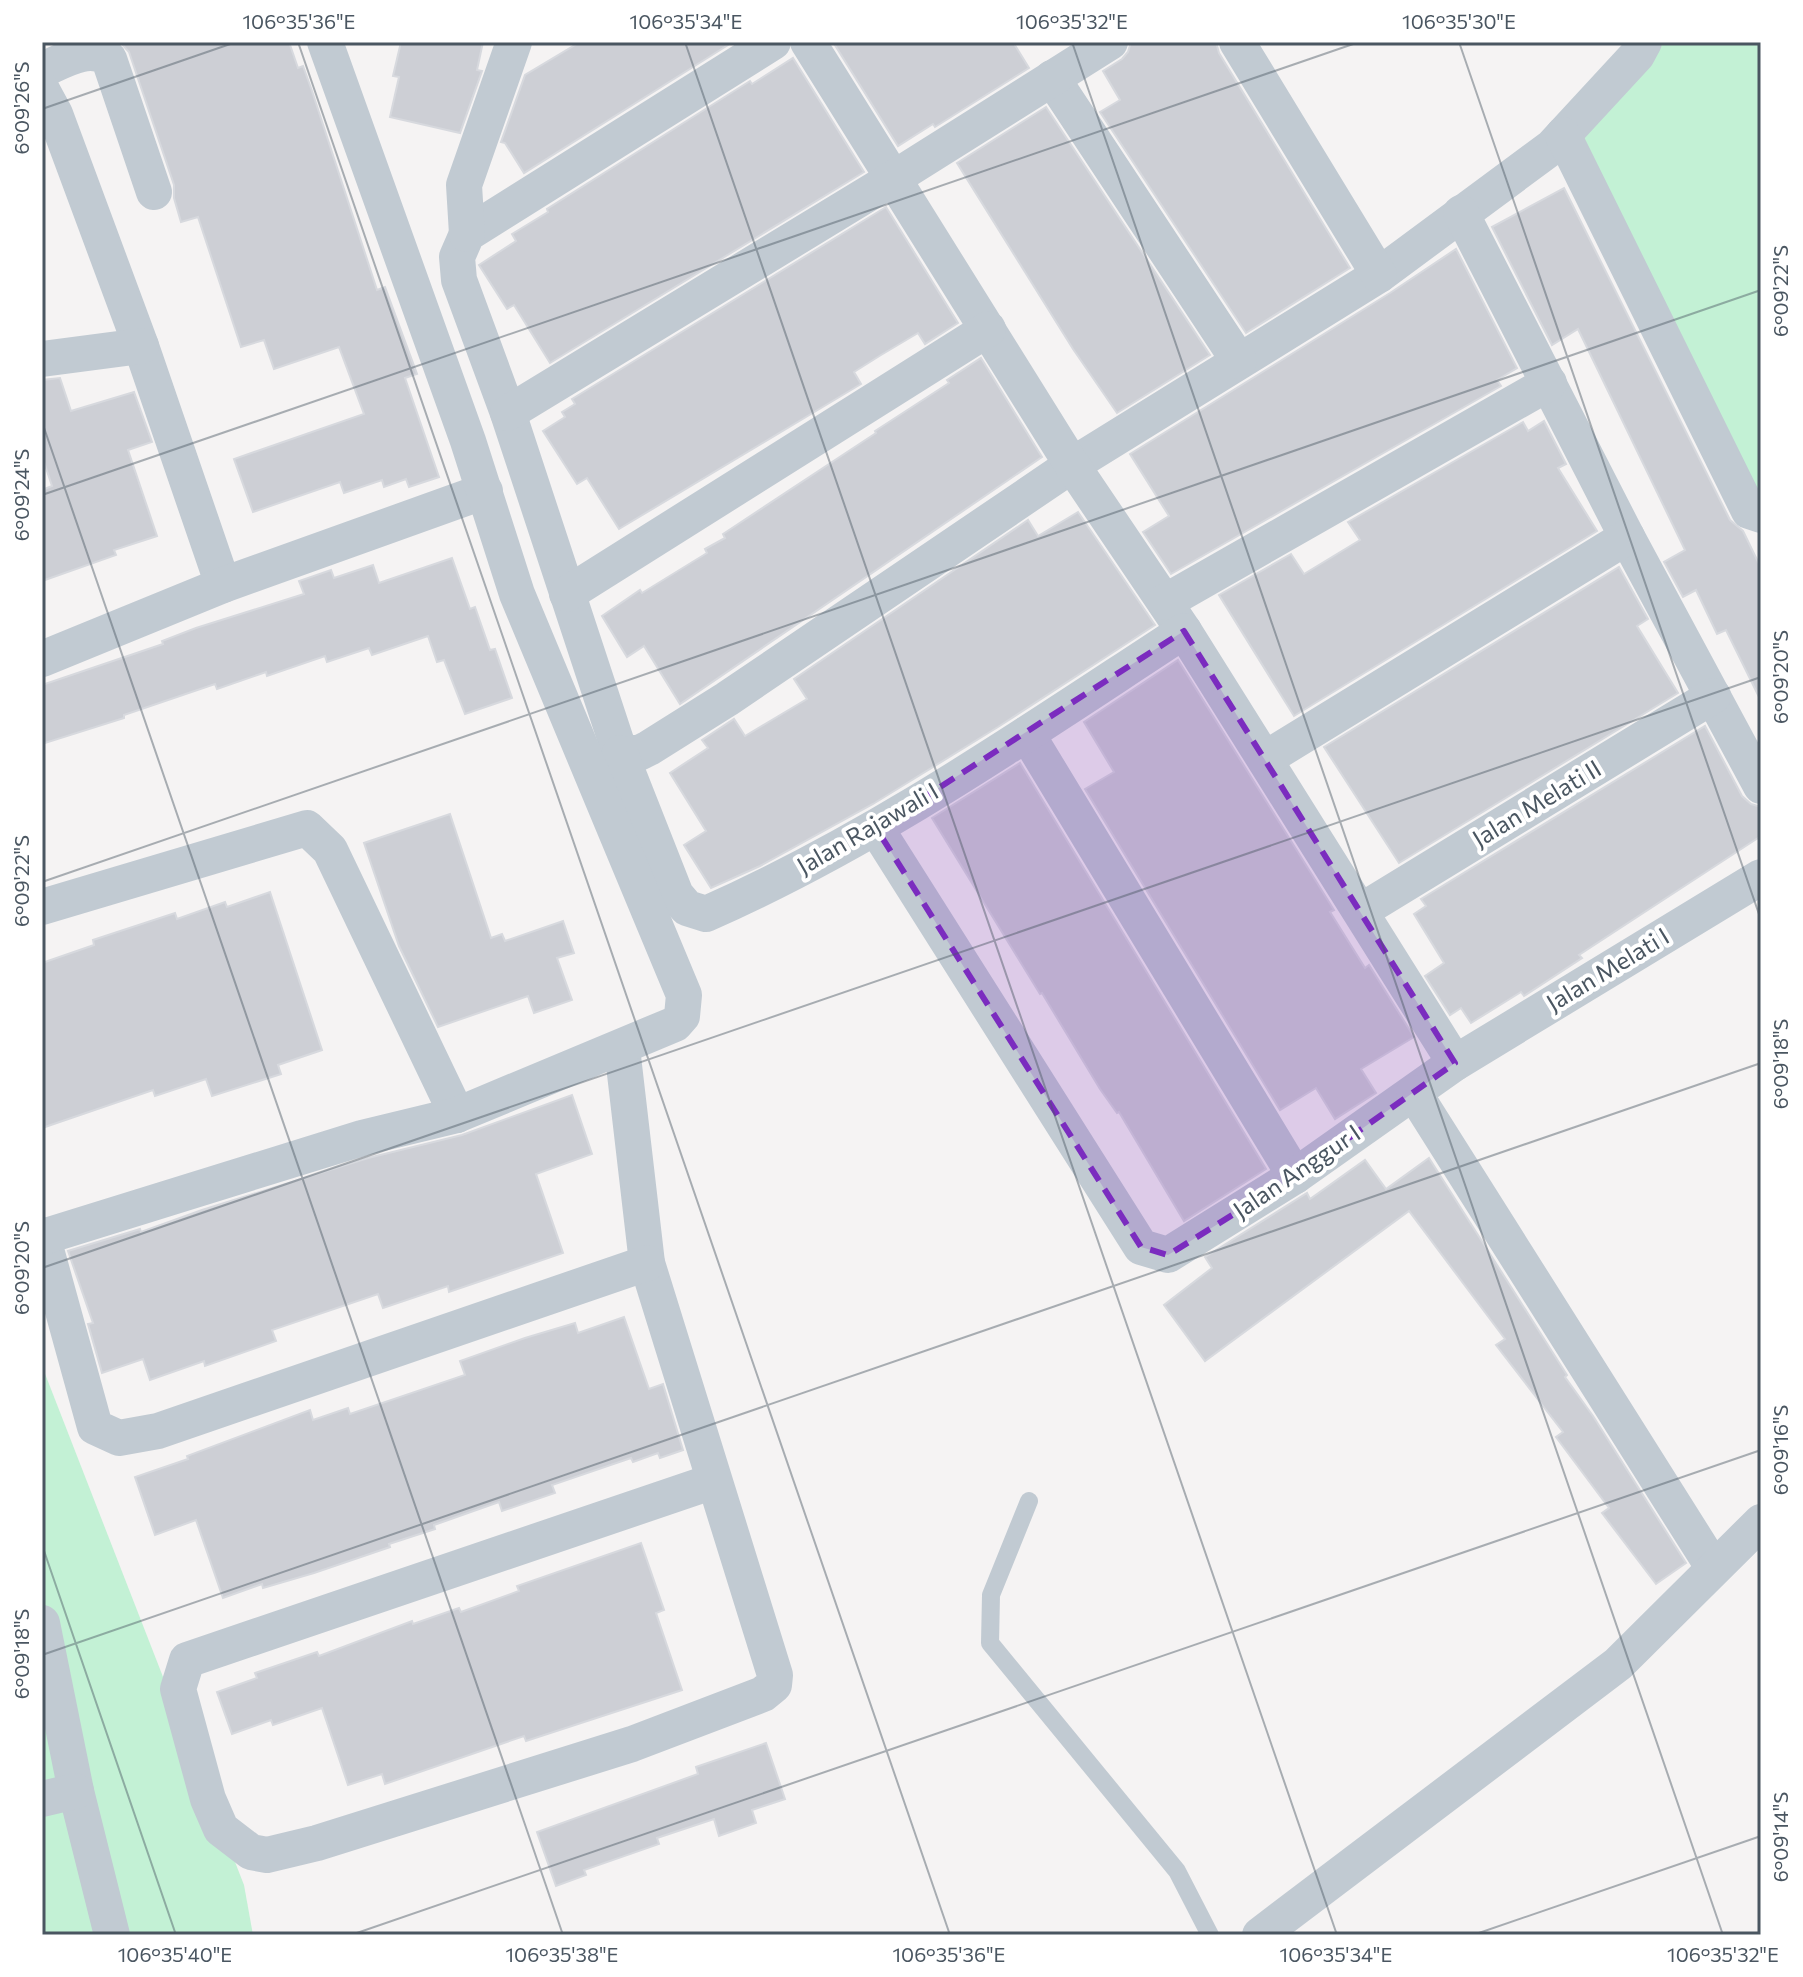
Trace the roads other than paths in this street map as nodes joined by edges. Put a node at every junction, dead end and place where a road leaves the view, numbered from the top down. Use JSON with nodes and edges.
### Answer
{"nodes":[{"id":1,"x":514,"y":42,"type":"edge"},
{"id":2,"x":773,"y":42,"type":"edge"},
{"id":3,"x":808,"y":42,"type":"edge"},
{"id":4,"x":1110,"y":42,"type":"edge"},
{"id":5,"x":1237,"y":42,"type":"edge"},
{"id":6,"x":1644,"y":42,"type":"edge"},
{"id":7,"x":335,"y":51,"type":"edge"},
{"id":8,"x":42,"y":70,"type":"edge"},
{"id":9,"x":1052,"y":78,"type":"junction"},
{"id":10,"x":42,"y":90,"type":"edge"},
{"id":11,"x":1563,"y":135,"type":"junction"},
{"id":12,"x":894,"y":178,"type":"junction"},
{"id":13,"x":154,"y":192,"type":"dead end"},
{"id":14,"x":1461,"y":213,"type":"junction"},
{"id":15,"x":467,"y":234,"type":"junction"},
{"id":16,"x":1379,"y":275,"type":"junction"},
{"id":17,"x":988,"y":329,"type":"junction"},
{"id":18,"x":141,"y":346,"type":"junction"},
{"id":19,"x":42,"y":359,"type":"edge"},
{"id":20,"x":1239,"y":361,"type":"junction"},
{"id":21,"x":1549,"y":383,"type":"junction"},
{"id":22,"x":508,"y":413,"type":"junction"},
{"id":23,"x":1072,"y":465,"type":"junction"},
{"id":24,"x":485,"y":491,"type":"junction"},
{"id":25,"x":1761,"y":515,"type":"edge"},
{"id":26,"x":1627,"y":537,"type":"junction"},
{"id":27,"x":223,"y":585,"type":"junction"},
{"id":28,"x":567,"y":594,"type":"junction"},
{"id":29,"x":1175,"y":616,"type":"junction"},
{"id":30,"x":42,"y":659,"type":"edge"},
{"id":31,"x":1713,"y":696,"type":"junction"},
{"id":32,"x":1027,"y":734,"type":"junction"},
{"id":33,"x":620,"y":753,"type":"junction"},
{"id":34,"x":1265,"y":759,"type":"junction"},
{"id":35,"x":1761,"y":786,"type":"edge"},
{"id":36,"x":876,"y":828,"type":"junction"},
{"id":37,"x":1761,"y":877,"type":"edge"},
{"id":38,"x":42,"y":907,"type":"edge"},
{"id":39,"x":1361,"y":911,"type":"junction"},
{"id":40,"x":622,"y":1048,"type":"junction"},
{"id":41,"x":1455,"y":1063,"type":"junction"},
{"id":42,"x":1414,"y":1093,"type":"junction"},
{"id":43,"x":457,"y":1115,"type":"junction"},
{"id":44,"x":1295,"y":1176,"type":"junction"},
{"id":45,"x":42,"y":1236,"type":"edge"},
{"id":46,"x":647,"y":1263,"type":"junction"},
{"id":47,"x":714,"y":1481,"type":"junction"},
{"id":48,"x":1029,"y":1501,"type":"dead end"},
{"id":49,"x":1761,"y":1522,"type":"edge"},
{"id":50,"x":1713,"y":1567,"type":"junction"},
{"id":51,"x":42,"y":1623,"type":"edge"},
{"id":52,"x":59,"y":1795,"type":"edge"},
{"id":53,"x":112,"y":1935,"type":"edge"},
{"id":54,"x":1210,"y":1935,"type":"edge"},
{"id":55,"x":1260,"y":1935,"type":"edge"}],
"edges":[{"from":1,"to":15,"type":"street"},
{"from":2,"to":15,"type":"street"},
{"from":3,"to":12,"type":"street"},
{"from":4,"to":9,"type":"street"},
{"from":5,"to":16,"type":"street"},
{"from":6,"to":11,"type":"street"},
{"from":7,"to":24,"type":"street"},
{"from":8,"to":13,"type":"street"},
{"from":9,"to":12,"type":"street"},
{"from":9,"to":20,"type":"street"},
{"from":10,"to":18,"type":"street"},
{"from":11,"to":14,"type":"street"},
{"from":11,"to":25,"type":"street"},
{"from":12,"to":17,"type":"street"},
{"from":12,"to":22,"type":"street"},
{"from":14,"to":16,"type":"street"},
{"from":14,"to":21,"type":"street"},
{"from":15,"to":22,"type":"street"},
{"from":16,"to":20,"type":"street"},
{"from":17,"to":23,"type":"street"},
{"from":17,"to":28,"type":"street"},
{"from":18,"to":19,"type":"street"},
{"from":18,"to":27,"type":"street"},
{"from":20,"to":23,"type":"street"},
{"from":21,"to":26,"type":"street"},
{"from":21,"to":29,"type":"street","name":"Jalan Rajawali I"},
{"from":22,"to":28,"type":"street"},
{"from":23,"to":29,"type":"street"},
{"from":23,"to":33,"type":"street"},
{"from":24,"to":27,"type":"street"},
{"from":24,"to":40,"type":"street"},
{"from":26,"to":31,"type":"street"},
{"from":26,"to":34,"type":"street"},
{"from":27,"to":30,"type":"street"},
{"from":28,"to":33,"type":"street"},
{"from":29,"to":32,"type":"street","name":"Jalan Rajawali I"},
{"from":29,"to":34,"type":"street"},
{"from":31,"to":35,"type":"street"},
{"from":31,"to":39,"type":"street","name":"Jalan Melati II"},
{"from":32,"to":36,"type":"street","name":"Jalan Rajawali I"},
{"from":32,"to":44,"type":"street"},
{"from":33,"to":36,"type":"street","name":"Jalan Rajawali I"},
{"from":34,"to":39,"type":"street"},
{"from":36,"to":44,"type":"street","name":"Jalan Anggur I"},
{"from":37,"to":41,"type":"street","name":"Jalan Melati I"},
{"from":38,"to":43,"type":"street"},
{"from":39,"to":41,"type":"street"},
{"from":40,"to":43,"type":"street"},
{"from":40,"to":46,"type":"street"},
{"from":41,"to":42,"type":"street","name":"Jalan Melati I"},
{"from":42,"to":44,"type":"street","name":"Jalan Anggur I"},
{"from":42,"to":50,"type":"street"},
{"from":43,"to":45,"type":"street"},
{"from":45,"to":46,"type":"street"},
{"from":46,"to":47,"type":"street"},
{"from":47,"to":47,"type":"street"},
{"from":48,"to":54,"type":"lane"},
{"from":49,"to":50,"type":"street"},
{"from":50,"to":55,"type":"street"},
{"from":51,"to":52,"type":"street"},
{"from":52,"to":53,"type":"street"}]}
